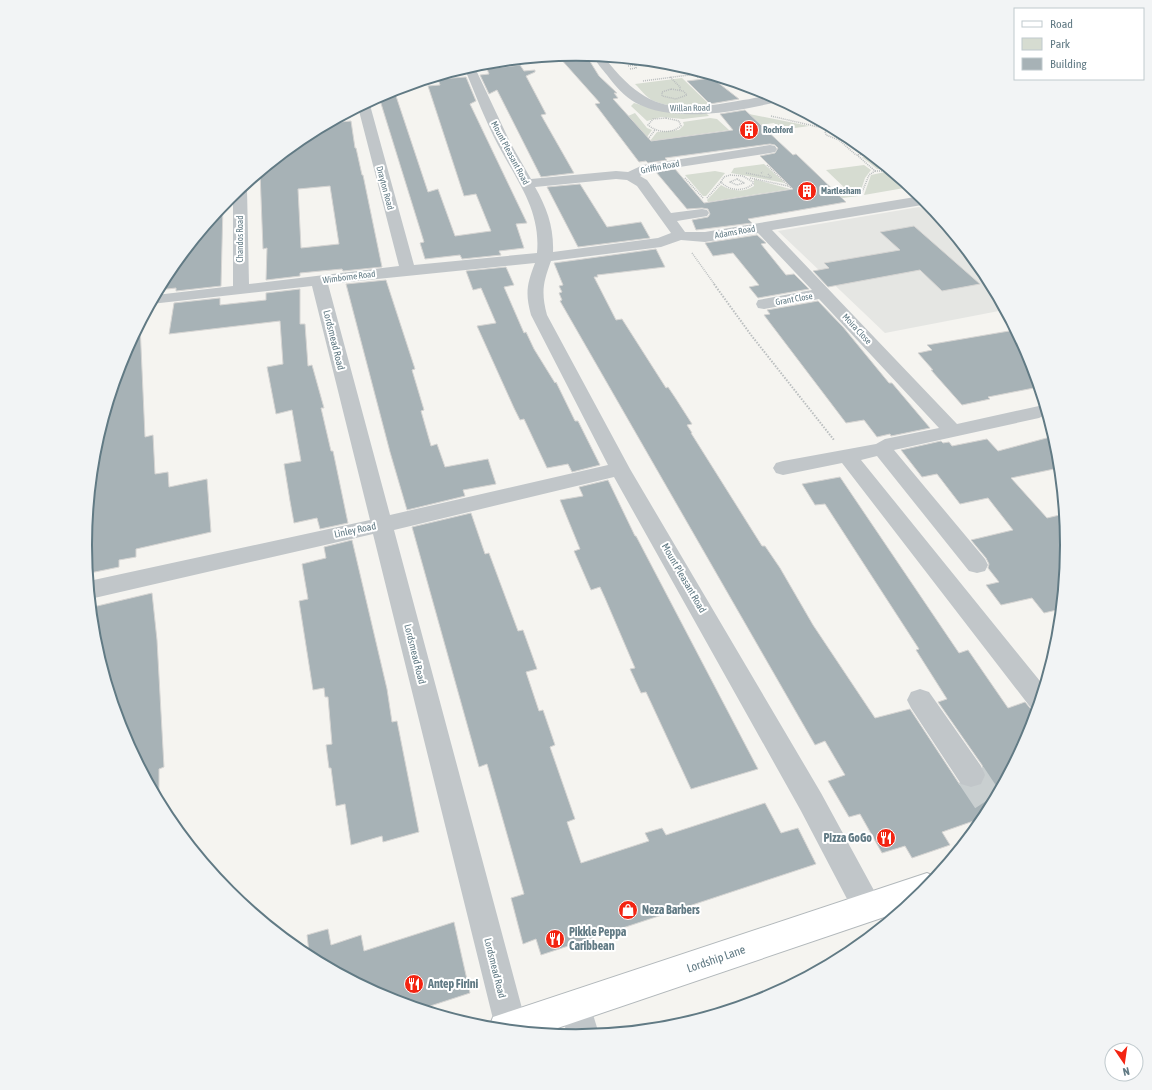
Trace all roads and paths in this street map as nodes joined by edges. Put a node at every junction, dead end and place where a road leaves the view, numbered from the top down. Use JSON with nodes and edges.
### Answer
{"nodes":[{"id":1,"x":603,"y":62,"type":"edge"},
{"id":2,"x":636,"y":65,"type":"dead end"},
{"id":3,"x":628,"y":71,"type":"dead end"},
{"id":4,"x":468,"y":73,"type":"edge"},
{"id":5,"x":689,"y":75,"type":"edge"},
{"id":6,"x":670,"y":77,"type":"junction"},
{"id":7,"x":621,"y":84,"type":"junction"},
{"id":8,"x":680,"y":90,"type":"dead end"},
{"id":9,"x":765,"y":100,"type":"edge"},
{"id":10,"x":365,"y":110,"type":"edge"},
{"id":11,"x":770,"y":116,"type":"dead end"},
{"id":12,"x":821,"y":128,"type":"edge"},
{"id":13,"x":655,"y":130,"type":"dead end"},
{"id":14,"x":825,"y":131,"type":"edge"},
{"id":15,"x":648,"y":139,"type":"dead end"},
{"id":16,"x":770,"y":149,"type":"dead end"},
{"id":17,"x":754,"y":152,"type":"junction"},
{"id":18,"x":856,"y":155,"type":"junction"},
{"id":19,"x":860,"y":155,"type":"joint"},
{"id":20,"x":863,"y":155,"type":"edge"},
{"id":21,"x":673,"y":164,"type":"junction"},
{"id":22,"x":875,"y":171,"type":"junction"},
{"id":23,"x":883,"y":171,"type":"edge"},
{"id":24,"x":746,"y":172,"type":"dead end"},
{"id":25,"x":756,"y":174,"type":"junction"},
{"id":26,"x":768,"y":174,"type":"dead end"},
{"id":27,"x":730,"y":175,"type":"junction"},
{"id":28,"x":630,"y":176,"type":"junction"},
{"id":29,"x":734,"y":179,"type":"junction"},
{"id":30,"x":752,"y":179,"type":"junction"},
{"id":31,"x":743,"y":182,"type":"junction"},
{"id":32,"x":722,"y":183,"type":"junction"},
{"id":33,"x":731,"y":183,"type":"junction"},
{"id":34,"x":527,"y":184,"type":"junction"},
{"id":35,"x":740,"y":185,"type":"junction"},
{"id":36,"x":788,"y":185,"type":"junction"},
{"id":37,"x":791,"y":188,"type":"dead end"},
{"id":38,"x":744,"y":189,"type":"junction"},
{"id":39,"x":240,"y":197,"type":"edge"},
{"id":40,"x":916,"y":201,"type":"edge"},
{"id":41,"x":704,"y":205,"type":"junction"},
{"id":42,"x":873,"y":208,"type":"junction"},
{"id":43,"x":830,"y":216,"type":"junction"},
{"id":44,"x":668,"y":218,"type":"junction"},
{"id":45,"x":761,"y":227,"type":"junction"},
{"id":46,"x":844,"y":230,"type":"dead end"},
{"id":47,"x":684,"y":236,"type":"junction"},
{"id":48,"x":546,"y":249,"type":"junction"},
{"id":49,"x":404,"y":271,"type":"junction"},
{"id":50,"x":319,"y":281,"type":"junction"},
{"id":51,"x":241,"y":290,"type":"junction"},
{"id":52,"x":824,"y":293,"type":"junction"},
{"id":53,"x":159,"y":299,"type":"edge"},
{"id":54,"x":764,"y":304,"type":"dead end"},
{"id":55,"x":1038,"y":412,"type":"dead end"},
{"id":56,"x":952,"y":430,"type":"junction"},
{"id":57,"x":882,"y":449,"type":"junction"},
{"id":58,"x":846,"y":455,"type":"junction"},
{"id":59,"x":783,"y":468,"type":"dead end"},
{"id":60,"x":620,"y":469,"type":"junction"},
{"id":61,"x":382,"y":525,"type":"junction"},
{"id":62,"x":977,"y":565,"type":"dead end"},
{"id":63,"x":94,"y":589,"type":"edge"},
{"id":64,"x":1036,"y":695,"type":"edge"},
{"id":65,"x":920,"y":700,"type":"dead end"},
{"id":66,"x":971,"y":775,"type":"tunnel mouth"},
{"id":67,"x":912,"y":893,"type":"edge"},
{"id":68,"x":868,"y":907,"type":"junction"},
{"id":69,"x":579,"y":1021,"type":"edge"},
{"id":70,"x":507,"y":1024,"type":"edge"},
{"id":71,"x":526,"y":1026,"type":"edge"}],
"edges":[{"from":1,"to":7,"type":"street","name":"Willan Road"},
{"from":2,"to":3,"type":"path"},
{"from":4,"to":34,"type":"street","name":"Mount Pleasant Road"},
{"from":5,"to":6,"type":"path"},
{"from":6,"to":7,"type":"path"},
{"from":6,"to":8,"type":"path"},
{"from":7,"to":9,"type":"street","name":"Willan Road"},
{"from":10,"to":49,"type":"street","name":"Drayton Road"},
{"from":11,"to":12,"type":"path"},
{"from":13,"to":15,"type":"path"},
{"from":14,"to":18,"type":"path"},
{"from":16,"to":17,"type":"street","name":"Griffin Road"},
{"from":17,"to":21,"type":"street","name":"Griffin Road"},
{"from":17,"to":36,"type":"path"},
{"from":18,"to":19,"type":"path"},
{"from":18,"to":22,"type":"path"},
{"from":19,"to":20,"type":"path"},
{"from":21,"to":28,"type":"street","name":"Griffin Road"},
{"from":21,"to":41,"type":"path"},
{"from":22,"to":23,"type":"path"},
{"from":22,"to":42,"type":"path"},
{"from":24,"to":25,"type":"path"},
{"from":25,"to":26,"type":"path"},
{"from":25,"to":30,"type":"path"},
{"from":27,"to":29,"type":"path"},
{"from":27,"to":30,"type":"path"},
{"from":27,"to":32,"type":"path"},
{"from":28,"to":34,"type":"street","name":"Griffin Road"},
{"from":28,"to":44,"type":"street"},
{"from":29,"to":31,"type":"path"},
{"from":29,"to":33,"type":"path"},
{"from":30,"to":31,"type":"path"},
{"from":30,"to":36,"type":"path"},
{"from":30,"to":38,"type":"path"},
{"from":31,"to":35,"type":"path"},
{"from":32,"to":33,"type":"path"},
{"from":32,"to":38,"type":"path"},
{"from":32,"to":41,"type":"path"},
{"from":33,"to":35,"type":"path"},
{"from":34,"to":48,"type":"street","name":"Mount Pleasant Road"},
{"from":35,"to":38,"type":"path"},
{"from":36,"to":37,"type":"path"},
{"from":39,"to":51,"type":"street","name":"Chandos Road"},
{"from":40,"to":42,"type":"street","name":"Adams Road"},
{"from":41,"to":44,"type":"street"},
{"from":42,"to":43,"type":"street","name":"Adams Road"},
{"from":43,"to":45,"type":"street","name":"Adams Road"},
{"from":43,"to":46,"type":"street"},
{"from":44,"to":47,"type":"street"},
{"from":45,"to":47,"type":"street","name":"Adams Road"},
{"from":45,"to":52,"type":"street","name":"Moira Close"},
{"from":47,"to":48,"type":"street","name":"Adams Road"},
{"from":47,"to":58,"type":"path"},
{"from":48,"to":49,"type":"street","name":"Wimborne Road"},
{"from":48,"to":60,"type":"street","name":"Mount Pleasant Road"},
{"from":49,"to":50,"type":"street","name":"Wimborne Road"},
{"from":50,"to":51,"type":"street","name":"Wimborne Road"},
{"from":50,"to":61,"type":"street","name":"Lordsmead Road"},
{"from":51,"to":53,"type":"street","name":"Wimborne Road"},
{"from":52,"to":54,"type":"street","name":"Grant Close"},
{"from":52,"to":56,"type":"street","name":"Moira Close"},
{"from":55,"to":56,"type":"street"},
{"from":56,"to":57,"type":"street"},
{"from":57,"to":58,"type":"street"},
{"from":57,"to":62,"type":"street"},
{"from":58,"to":59,"type":"street"},
{"from":58,"to":64,"type":"street"},
{"from":60,"to":61,"type":"street","name":"Linley Road"},
{"from":60,"to":68,"type":"street","name":"Mount Pleasant Road"},
{"from":61,"to":63,"type":"street","name":"Linley Road"},
{"from":61,"to":70,"type":"street","name":"Lordsmead Road"},
{"from":65,"to":66,"type":"street"},
{"from":67,"to":68,"type":"main road","name":"Lordship Lane"},
{"from":68,"to":69,"type":"main road","name":"Lordship Lane"},
{"from":69,"to":71,"type":"main road","name":"Lordship Lane"}]}
